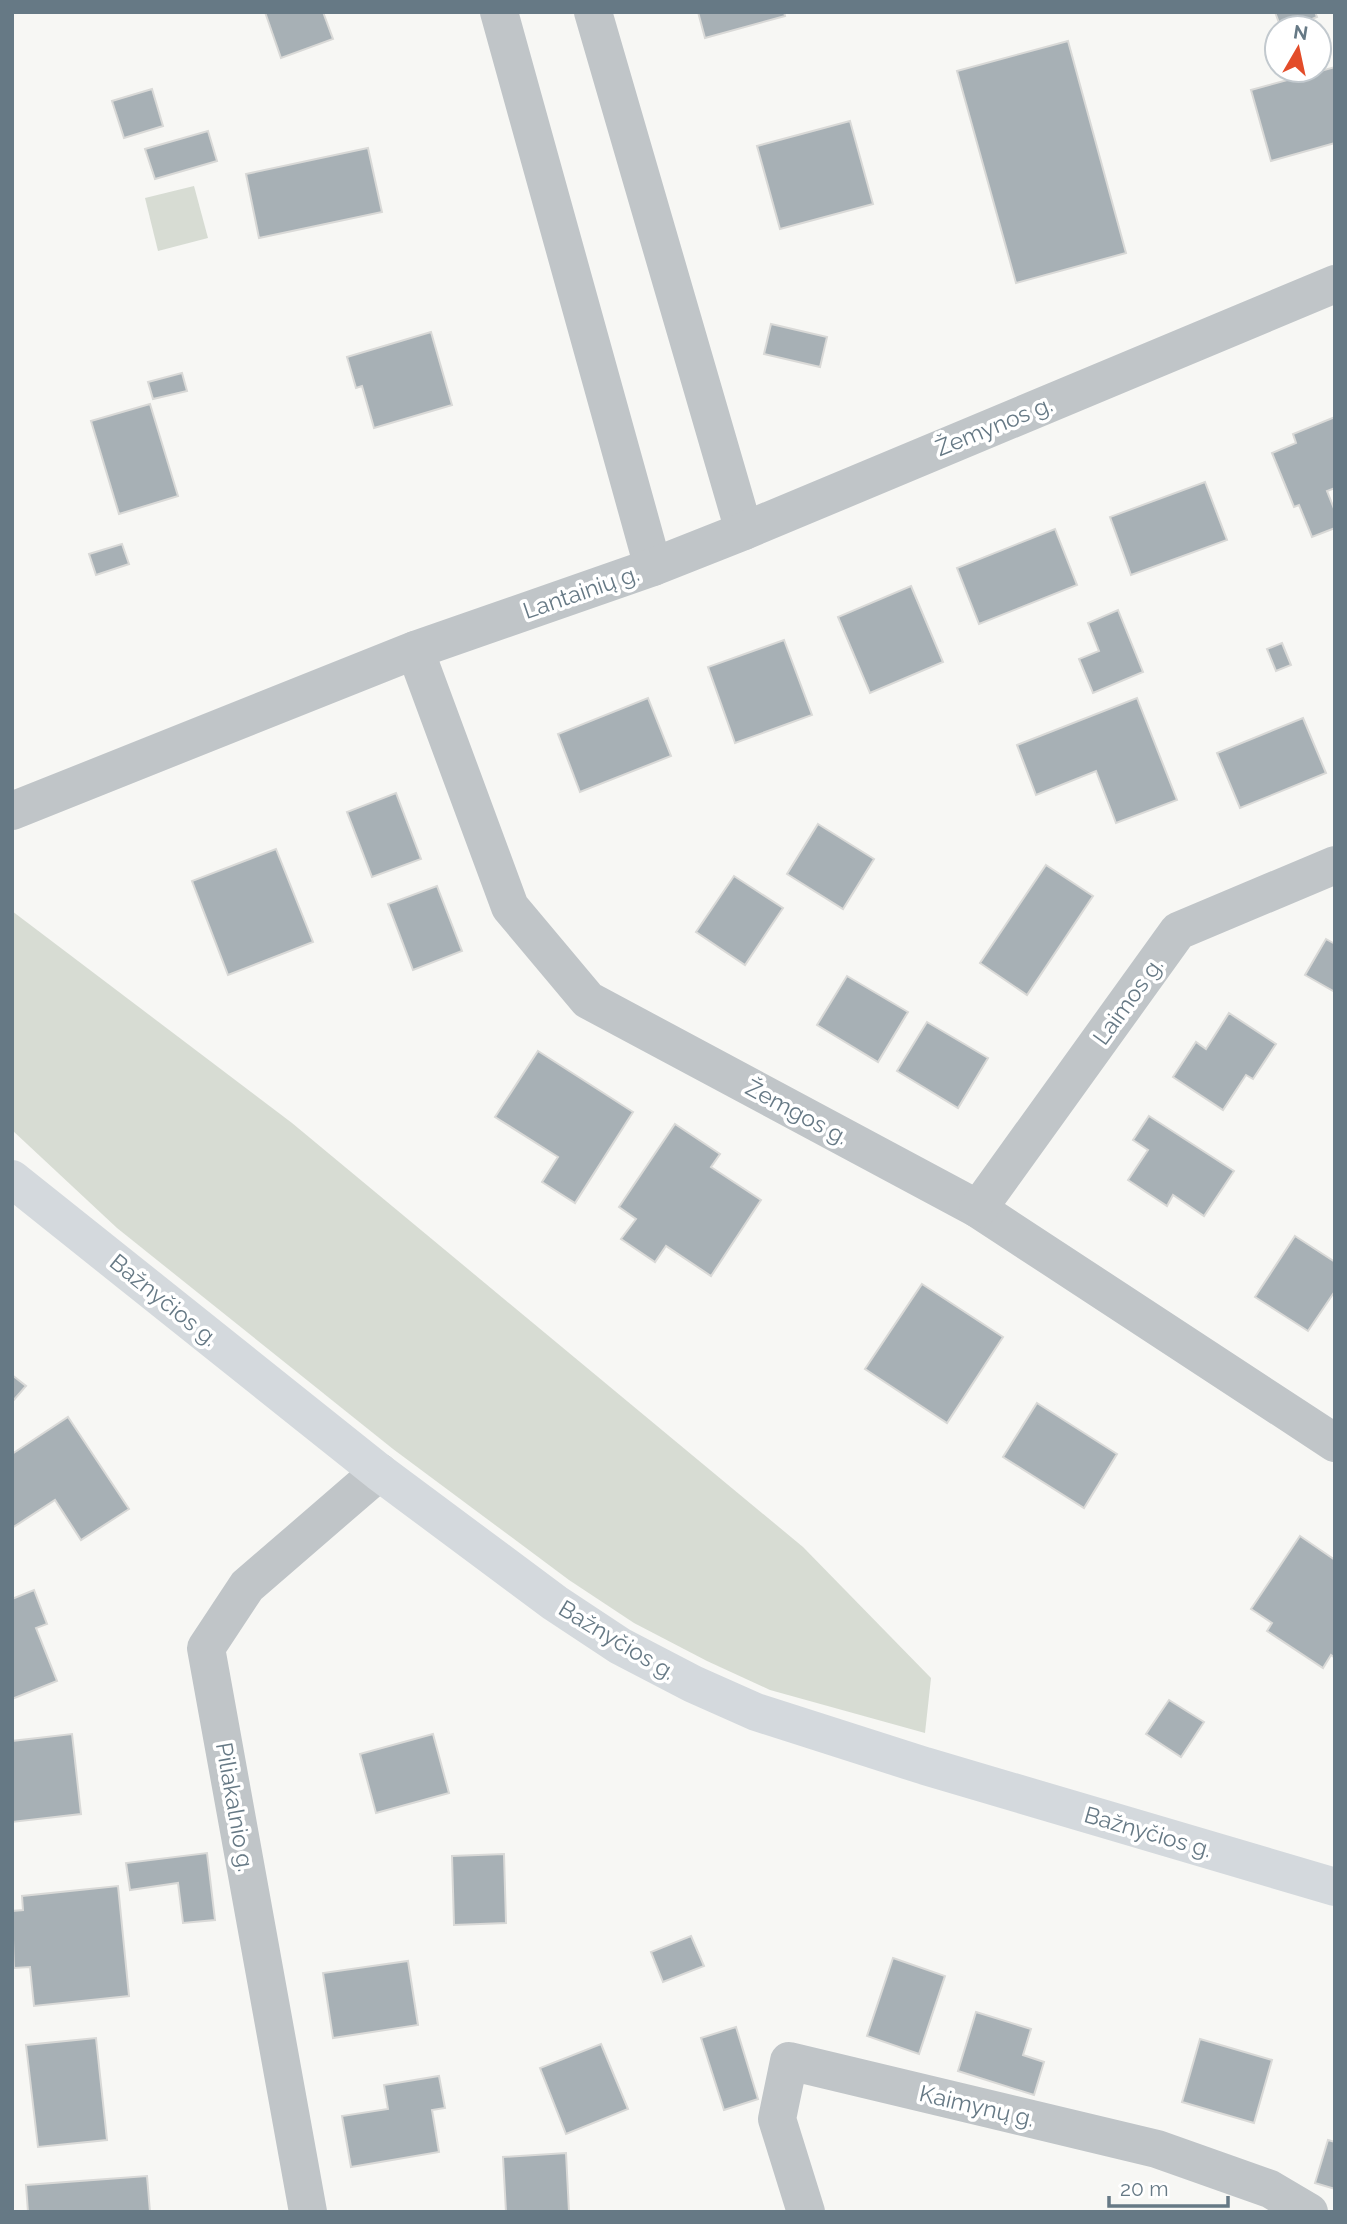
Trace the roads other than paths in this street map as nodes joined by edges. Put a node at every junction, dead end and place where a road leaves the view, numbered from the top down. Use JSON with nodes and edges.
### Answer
{"nodes":[{"id":1,"x":499,"y":12,"type":"edge"},
{"id":2,"x":593,"y":12,"type":"edge"},
{"id":3,"x":1335,"y":284,"type":"edge"},
{"id":4,"x":744,"y":531,"type":"junction"},
{"id":5,"x":653,"y":567,"type":"junction"},
{"id":6,"x":415,"y":650,"type":"junction"},
{"id":7,"x":12,"y":811,"type":"edge"},
{"id":8,"x":1335,"y":865,"type":"edge"},
{"id":9,"x":12,"y":1179,"type":"edge"},
{"id":10,"x":978,"y":1209,"type":"junction"},
{"id":11,"x":1335,"y":1443,"type":"edge"},
{"id":12,"x":379,"y":1472,"type":"junction"},
{"id":13,"x":1335,"y":1887,"type":"edge"},
{"id":14,"x":308,"y":2212,"type":"edge"},
{"id":15,"x":806,"y":2212,"type":"edge"},
{"id":16,"x":1309,"y":2212,"type":"edge"}],
"edges":[{"from":1,"to":5,"type":"street","name":"Lantainių g."},
{"from":2,"to":4,"type":"street"},
{"from":3,"to":4,"type":"street","name":"Žemynos g."},
{"from":4,"to":5,"type":"street","name":"Žemynos g."},
{"from":5,"to":6,"type":"street","name":"Lantainių g."},
{"from":6,"to":7,"type":"street","name":"Lantainių g."},
{"from":6,"to":10,"type":"street","name":"Žemgos g."},
{"from":8,"to":10,"type":"street","name":"Laimos g."},
{"from":9,"to":12,"type":"main road","name":"Bažnyčios g."},
{"from":10,"to":11,"type":"street","name":"Žemgos g."},
{"from":12,"to":13,"type":"main road","name":"Bažnyčios g."},
{"from":12,"to":14,"type":"street","name":"Piliakalnio g."},
{"from":15,"to":16,"type":"street","name":"Kaimynų g."}]}
